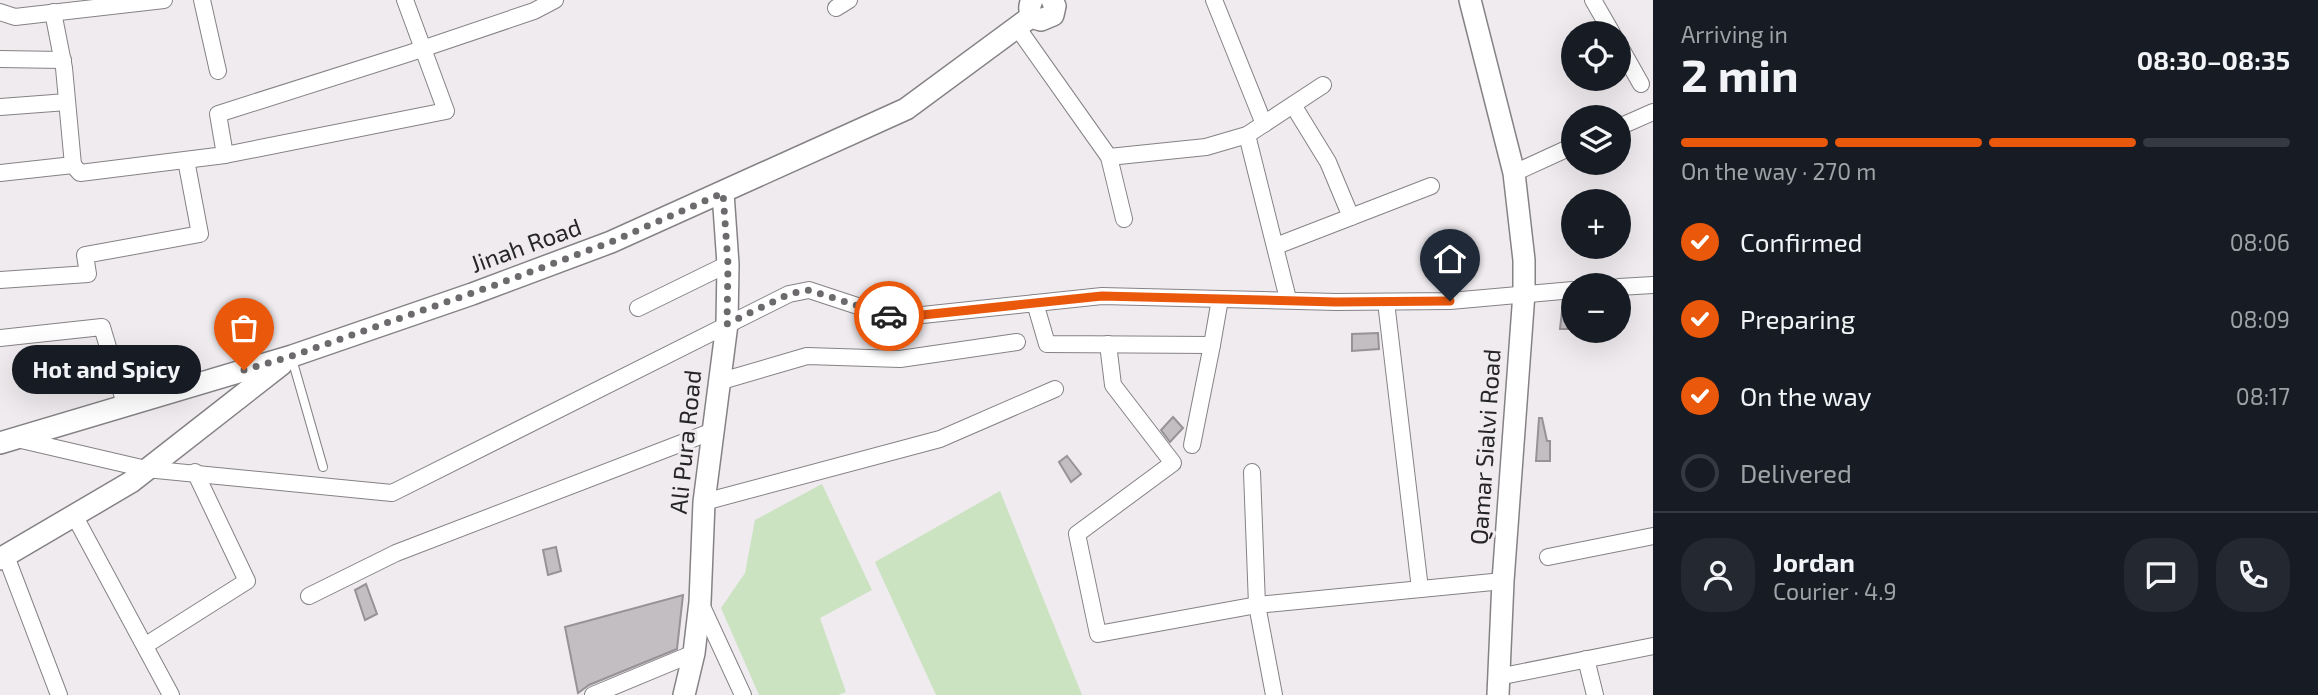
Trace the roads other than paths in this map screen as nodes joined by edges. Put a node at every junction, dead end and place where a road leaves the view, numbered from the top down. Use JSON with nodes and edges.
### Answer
{"nodes":[{"id":1,"x":156,"y":0,"type":"edge"},
{"id":2,"x":202,"y":0,"type":"edge"},
{"id":3,"x":405,"y":0,"type":"edge"},
{"id":4,"x":555,"y":0,"type":"edge"},
{"id":5,"x":1214,"y":0,"type":"edge"},
{"id":6,"x":1470,"y":0,"type":"edge"},
{"id":7,"x":1593,"y":0,"type":"edge"},
{"id":8,"x":1057,"y":2,"type":"edge"},
{"id":9,"x":0,"y":12,"type":"edge"},
{"id":10,"x":53,"y":12,"type":"junction"},
{"id":11,"x":1027,"y":14,"type":"edge"},
{"id":12,"x":1605,"y":21,"type":"edge"},
{"id":13,"x":422,"y":49,"type":"junction"},
{"id":14,"x":0,"y":59,"type":"edge"},
{"id":15,"x":63,"y":60,"type":"junction"},
{"id":16,"x":1631,"y":66,"type":"edge"},
{"id":17,"x":218,"y":71,"type":"dead end"},
{"id":18,"x":1641,"y":84,"type":"dead end"},
{"id":19,"x":1323,"y":85,"type":"dead end"},
{"id":20,"x":67,"y":102,"type":"junction"},
{"id":21,"x":1293,"y":105,"type":"junction"},
{"id":22,"x":0,"y":107,"type":"edge"},
{"id":23,"x":1653,"y":113,"type":"edge"},
{"id":24,"x":1631,"y":123,"type":"edge"},
{"id":25,"x":1264,"y":124,"type":"junction"},
{"id":26,"x":1247,"y":135,"type":"junction"},
{"id":27,"x":1561,"y":151,"type":"edge"},
{"id":28,"x":225,"y":156,"type":"junction"},
{"id":29,"x":1109,"y":157,"type":"junction"},
{"id":30,"x":186,"y":160,"type":"junction"},
{"id":31,"x":73,"y":165,"type":"junction"},
{"id":32,"x":0,"y":173,"type":"edge"},
{"id":33,"x":1514,"y":173,"type":"junction"},
{"id":34,"x":1431,"y":186,"type":"dead end"},
{"id":35,"x":723,"y":193,"type":"junction"},
{"id":36,"x":1351,"y":217,"type":"junction"},
{"id":37,"x":1124,"y":219,"type":"dead end"},
{"id":38,"x":1276,"y":246,"type":"junction"},
{"id":39,"x":728,"y":264,"type":"junction"},
{"id":40,"x":0,"y":281,"type":"edge"},
{"id":41,"x":1653,"y":285,"type":"edge"},
{"id":42,"x":1631,"y":286,"type":"edge"},
{"id":43,"x":1561,"y":291,"type":"edge"},
{"id":44,"x":1524,"y":293,"type":"junction"},
{"id":45,"x":1220,"y":299,"type":"junction"},
{"id":46,"x":1288,"y":299,"type":"junction"},
{"id":47,"x":1386,"y":302,"type":"junction"},
{"id":48,"x":1035,"y":303,"type":"junction"},
{"id":49,"x":638,"y":307,"type":"dead end"},
{"id":50,"x":727,"y":324,"type":"junction"},
{"id":51,"x":0,"y":338,"type":"edge"},
{"id":52,"x":1017,"y":342,"type":"dead end"},
{"id":53,"x":1108,"y":344,"type":"junction"},
{"id":54,"x":1212,"y":345,"type":"junction"},
{"id":55,"x":292,"y":356,"type":"junction"},
{"id":56,"x":718,"y":382,"type":"junction"},
{"id":57,"x":1055,"y":389,"type":"dead end"},
{"id":58,"x":125,"y":404,"type":"junction"},
{"id":59,"x":713,"y":431,"type":"junction"},
{"id":60,"x":7,"y":440,"type":"edge"},
{"id":61,"x":1192,"y":445,"type":"dead end"},
{"id":62,"x":323,"y":467,"type":"dead end"},
{"id":63,"x":146,"y":469,"type":"junction"},
{"id":64,"x":195,"y":472,"type":"junction"},
{"id":65,"x":1252,"y":472,"type":"dead end"},
{"id":66,"x":704,"y":502,"type":"junction"},
{"id":67,"x":74,"y":514,"type":"junction"},
{"id":68,"x":1653,"y":536,"type":"edge"},
{"id":69,"x":3,"y":558,"type":"edge"},
{"id":70,"x":1548,"y":558,"type":"dead end"},
{"id":71,"x":1503,"y":581,"type":"junction"},
{"id":72,"x":1420,"y":589,"type":"junction"},
{"id":73,"x":309,"y":596,"type":"dead end"},
{"id":74,"x":700,"y":602,"type":"junction"},
{"id":75,"x":1257,"y":605,"type":"junction"},
{"id":76,"x":146,"y":645,"type":"junction"},
{"id":77,"x":1653,"y":646,"type":"edge"},
{"id":78,"x":694,"y":653,"type":"junction"},
{"id":79,"x":1586,"y":659,"type":"junction"},
{"id":80,"x":1498,"y":686,"type":"edge"},
{"id":81,"x":60,"y":695,"type":"edge"},
{"id":82,"x":171,"y":695,"type":"edge"},
{"id":83,"x":593,"y":695,"type":"edge"},
{"id":84,"x":684,"y":695,"type":"edge"},
{"id":85,"x":743,"y":695,"type":"edge"},
{"id":86,"x":1274,"y":695,"type":"edge"},
{"id":87,"x":1595,"y":695,"type":"edge"}],
"edges":[{"from":1,"to":10,"type":"street"},
{"from":2,"to":17,"type":"street"},
{"from":3,"to":13,"type":"street"},
{"from":4,"to":13,"type":"street"},
{"from":5,"to":25,"type":"street"},
{"from":6,"to":33,"type":"street","name":"Qamar Sialvi Road"},
{"from":7,"to":12,"type":"street"},
{"from":8,"to":11,"type":"street","name":"Jinah Road"},
{"from":9,"to":10,"type":"street"},
{"from":10,"to":15,"type":"street"},
{"from":11,"to":29,"type":"street"},
{"from":11,"to":35,"type":"street","name":"Jinah Road"},
{"from":13,"to":28,"type":"street"},
{"from":13,"to":28,"type":"street"},
{"from":14,"to":15,"type":"street"},
{"from":15,"to":20,"type":"street"},
{"from":16,"to":18,"type":"street"},
{"from":19,"to":21,"type":"street"},
{"from":20,"to":22,"type":"street"},
{"from":20,"to":31,"type":"street"},
{"from":21,"to":25,"type":"street"},
{"from":21,"to":36,"type":"street"},
{"from":23,"to":24,"type":"street"},
{"from":25,"to":26,"type":"street"},
{"from":26,"to":29,"type":"street"},
{"from":26,"to":38,"type":"street"},
{"from":27,"to":33,"type":"street"},
{"from":28,"to":30,"type":"street"},
{"from":29,"to":37,"type":"street"},
{"from":30,"to":31,"type":"street"},
{"from":30,"to":40,"type":"street"},
{"from":31,"to":32,"type":"street"},
{"from":33,"to":44,"type":"street","name":"Qamar Sialvi Road"},
{"from":34,"to":36,"type":"street"},
{"from":35,"to":39,"type":"street","name":"Ali Pura Road"},
{"from":35,"to":55,"type":"street","name":"Jinah Road"},
{"from":36,"to":38,"type":"street"},
{"from":38,"to":46,"type":"street"},
{"from":39,"to":49,"type":"street"},
{"from":39,"to":50,"type":"street","name":"Ali Pura Road"},
{"from":41,"to":42,"type":"street"},
{"from":43,"to":44,"type":"street"},
{"from":44,"to":47,"type":"street"},
{"from":44,"to":71,"type":"street","name":"Qamar Sialvi Road"},
{"from":45,"to":46,"type":"street"},
{"from":45,"to":48,"type":"street"},
{"from":45,"to":54,"type":"street"},
{"from":46,"to":47,"type":"street"},
{"from":47,"to":72,"type":"street"},
{"from":48,"to":50,"type":"street"},
{"from":48,"to":53,"type":"street"},
{"from":50,"to":56,"type":"street","name":"Ali Pura Road"},
{"from":50,"to":64,"type":"street"},
{"from":51,"to":58,"type":"street"},
{"from":52,"to":56,"type":"street"},
{"from":53,"to":54,"type":"street"},
{"from":53,"to":75,"type":"street"},
{"from":54,"to":61,"type":"street"},
{"from":55,"to":58,"type":"street","name":"Jinah Road"},
{"from":55,"to":62,"type":"lane"},
{"from":55,"to":63,"type":"street"},
{"from":56,"to":59,"type":"street","name":"Ali Pura Road"},
{"from":57,"to":66,"type":"street"},
{"from":58,"to":60,"type":"street","name":"Jinah Road"},
{"from":59,"to":66,"type":"street","name":"Ali Pura Road"},
{"from":59,"to":73,"type":"street"},
{"from":60,"to":63,"type":"street"},
{"from":63,"to":64,"type":"street"},
{"from":63,"to":67,"type":"street"},
{"from":64,"to":76,"type":"street"},
{"from":65,"to":75,"type":"street"},
{"from":66,"to":74,"type":"street","name":"Ali Pura Road"},
{"from":67,"to":69,"type":"street"},
{"from":67,"to":76,"type":"street"},
{"from":68,"to":70,"type":"street"},
{"from":69,"to":81,"type":"street"},
{"from":71,"to":72,"type":"street"},
{"from":71,"to":80,"type":"street","name":"Qamar Sialvi Road"},
{"from":72,"to":75,"type":"street"},
{"from":74,"to":78,"type":"street","name":"Ali Pura Road"},
{"from":74,"to":85,"type":"street"},
{"from":75,"to":86,"type":"street"},
{"from":76,"to":82,"type":"street"},
{"from":77,"to":79,"type":"street"},
{"from":78,"to":83,"type":"street"},
{"from":78,"to":84,"type":"street","name":"Ali Pura Road"},
{"from":79,"to":80,"type":"street"},
{"from":79,"to":87,"type":"street"}]}
